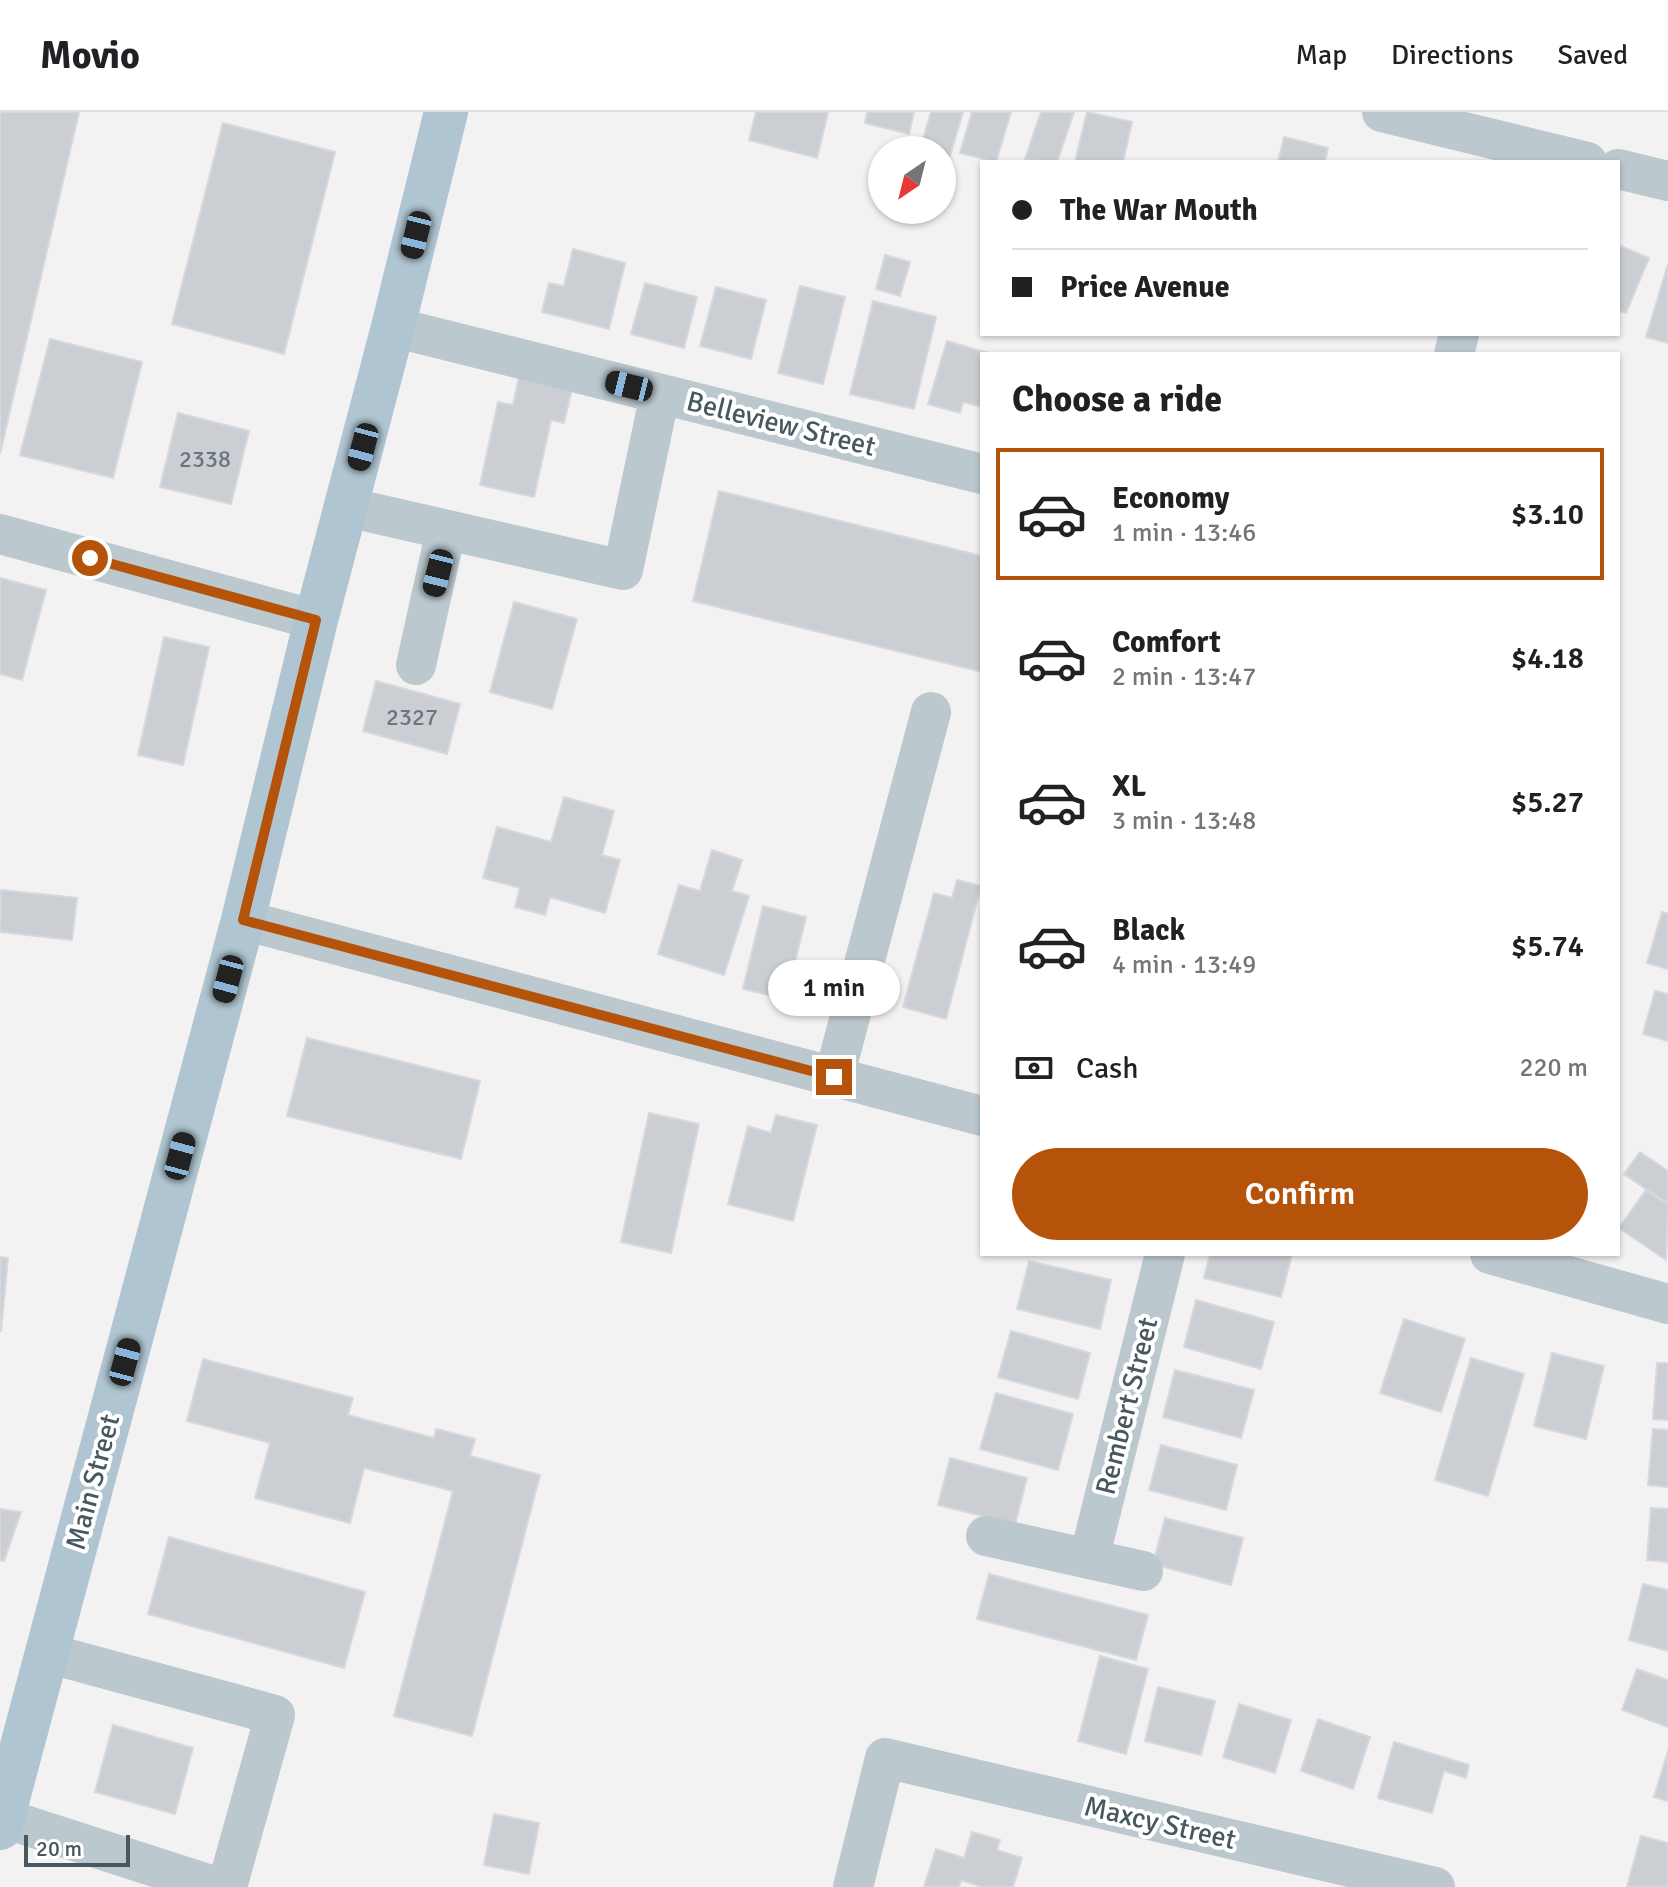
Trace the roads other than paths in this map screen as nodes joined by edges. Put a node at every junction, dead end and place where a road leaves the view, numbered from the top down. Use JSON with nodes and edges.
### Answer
{"nodes":[{"id":1,"x":446,"y":112,"type":"edge"},
{"id":2,"x":1382,"y":112,"type":"edge"},
{"id":3,"x":1506,"y":153,"type":"edge"},
{"id":4,"x":1569,"y":160,"type":"edge"},
{"id":5,"x":1620,"y":169,"type":"edge"},
{"id":6,"x":1668,"y":181,"type":"edge"},
{"id":7,"x":393,"y":327,"type":"junction"},
{"id":8,"x":660,"y":394,"type":"junction"},
{"id":9,"x":980,"y":474,"type":"edge"},
{"id":10,"x":347,"y":507,"type":"junction"},
{"id":11,"x":446,"y":530,"type":"junction"},
{"id":12,"x":0,"y":534,"type":"edge"},
{"id":13,"x":316,"y":620,"type":"junction"},
{"id":14,"x":416,"y":665,"type":"dead end"},
{"id":15,"x":931,"y":712,"type":"dead end"},
{"id":16,"x":243,"y":920,"type":"junction"},
{"id":17,"x":834,"y":1077,"type":"junction"},
{"id":18,"x":980,"y":1115,"type":"edge"},
{"id":19,"x":1165,"y":1256,"type":"edge"},
{"id":20,"x":1497,"y":1256,"type":"edge"},
{"id":21,"x":1668,"y":1304,"type":"edge"},
{"id":22,"x":986,"y":1536,"type":"dead end"},
{"id":23,"x":1089,"y":1559,"type":"junction"},
{"id":24,"x":1143,"y":1571,"type":"dead end"},
{"id":25,"x":47,"y":1653,"type":"junction"},
{"id":26,"x":1,"y":1821,"type":"edge"},
{"id":27,"x":217,"y":1887,"type":"edge"},
{"id":28,"x":227,"y":1887,"type":"edge"},
{"id":29,"x":853,"y":1887,"type":"edge"},
{"id":30,"x":1435,"y":1887,"type":"edge"}],
"edges":[{"from":1,"to":7,"type":"main road","name":"Main Street"},
{"from":2,"to":3,"type":"street"},
{"from":3,"to":4,"type":"street"},
{"from":5,"to":6,"type":"street"},
{"from":7,"to":8,"type":"street","name":"Belleview Street"},
{"from":7,"to":10,"type":"main road","name":"Main Street"},
{"from":8,"to":9,"type":"street","name":"Belleview Street"},
{"from":8,"to":11,"type":"street"},
{"from":10,"to":11,"type":"street"},
{"from":10,"to":13,"type":"main road","name":"Main Street"},
{"from":11,"to":14,"type":"street"},
{"from":12,"to":13,"type":"street"},
{"from":13,"to":16,"type":"main road","name":"Main Street"},
{"from":15,"to":17,"type":"street"},
{"from":16,"to":17,"type":"street"},
{"from":16,"to":25,"type":"main road","name":"Main Street"},
{"from":17,"to":18,"type":"street"},
{"from":19,"to":23,"type":"street","name":"Rembert Street"},
{"from":20,"to":21,"type":"street"},
{"from":22,"to":23,"type":"street"},
{"from":23,"to":24,"type":"street"},
{"from":25,"to":26,"type":"main road","name":"Main Street"},
{"from":25,"to":28,"type":"street"},
{"from":26,"to":27,"type":"street"},
{"from":29,"to":30,"type":"street","name":"Maxcy Street"}]}
